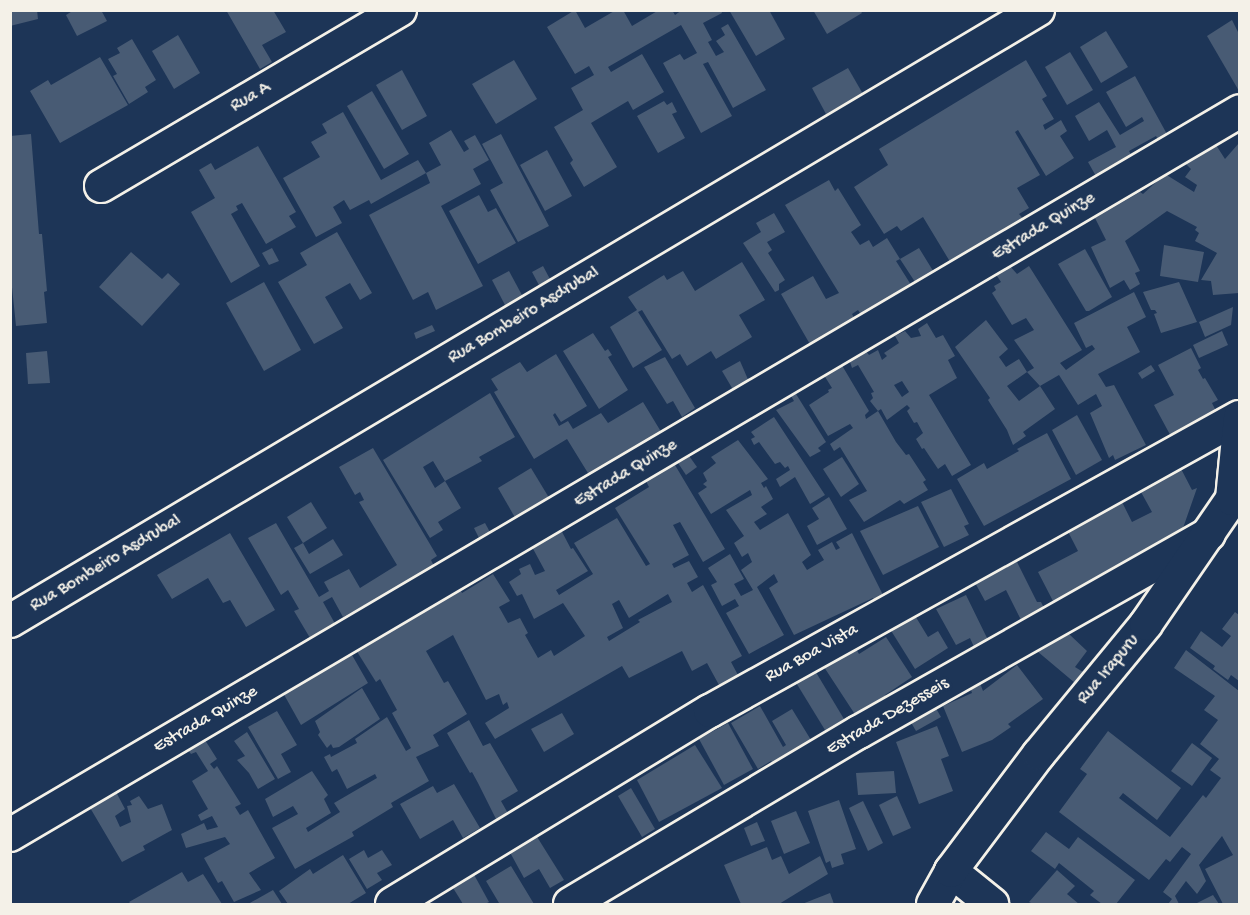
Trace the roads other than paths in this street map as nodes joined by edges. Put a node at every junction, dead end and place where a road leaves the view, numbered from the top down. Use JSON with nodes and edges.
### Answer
{"nodes":[{"id":1,"x":400,"y":10,"type":"edge"},
{"id":2,"x":1038,"y":10,"type":"edge"},
{"id":3,"x":1239,"y":111,"type":"edge"},
{"id":4,"x":101,"y":186,"type":"dead end"},
{"id":5,"x":1239,"y":417,"type":"edge"},
{"id":6,"x":1209,"y":534,"type":"junction"},
{"id":7,"x":10,"y":621,"type":"edge"},
{"id":8,"x":10,"y":835,"type":"edge"},
{"id":9,"x":951,"y":871,"type":"junction"},
{"id":10,"x":392,"y":904,"type":"edge"},
{"id":11,"x":570,"y":904,"type":"edge"},
{"id":12,"x":933,"y":904,"type":"edge"},
{"id":13,"x":992,"y":904,"type":"edge"}],
"edges":[{"from":1,"to":4,"type":"street","name":"Rua A"},
{"from":2,"to":7,"type":"street","name":"Rua Bombeiro Asdrubal"},
{"from":3,"to":8,"type":"street","name":"Estrada Quinze"},
{"from":5,"to":6,"type":"street","name":"Rua Irapuru"},
{"from":5,"to":10,"type":"street","name":"Rua Boa Vista"},
{"from":6,"to":9,"type":"street","name":"Rua Irapuru"},
{"from":6,"to":11,"type":"street","name":"Estrada Dezesseis"},
{"from":9,"to":12,"type":"street","name":"Rua Irapuru"},
{"from":9,"to":13,"type":"street"}]}
